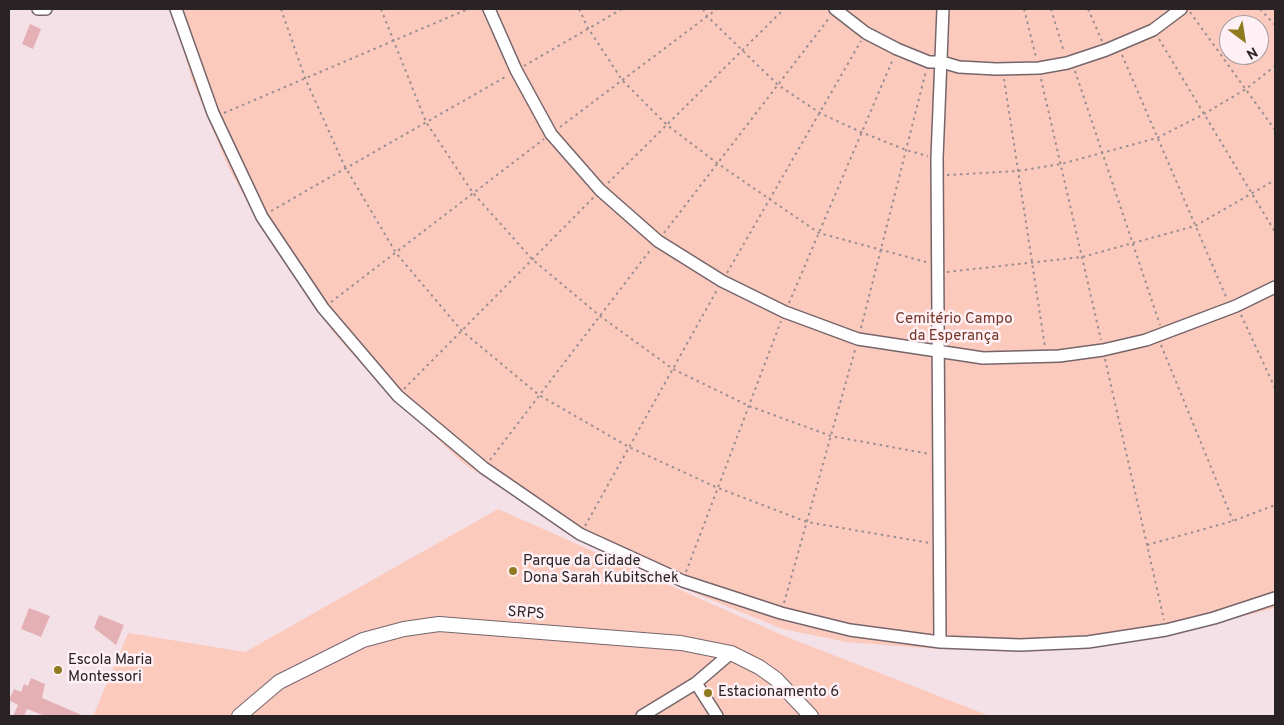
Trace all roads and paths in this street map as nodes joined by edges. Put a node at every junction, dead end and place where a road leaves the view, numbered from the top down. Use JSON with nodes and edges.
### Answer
{"nodes":[{"id":1,"x":38,"y":9,"type":"edge"},
{"id":2,"x":46,"y":9,"type":"edge"},
{"id":3,"x":176,"y":9,"type":"edge"},
{"id":4,"x":281,"y":9,"type":"edge"},
{"id":5,"x":381,"y":9,"type":"edge"},
{"id":6,"x":468,"y":9,"type":"edge"},
{"id":7,"x":489,"y":9,"type":"edge"},
{"id":8,"x":579,"y":9,"type":"edge"},
{"id":9,"x":622,"y":9,"type":"edge"},
{"id":10,"x":703,"y":9,"type":"edge"},
{"id":11,"x":718,"y":9,"type":"edge"},
{"id":12,"x":784,"y":9,"type":"edge"},
{"id":13,"x":836,"y":9,"type":"edge"},
{"id":14,"x":943,"y":9,"type":"edge"},
{"id":15,"x":1024,"y":9,"type":"edge"},
{"id":16,"x":1051,"y":9,"type":"edge"},
{"id":17,"x":1088,"y":9,"type":"edge"},
{"id":18,"x":1180,"y":9,"type":"edge"},
{"id":19,"x":1188,"y":9,"type":"edge"},
{"id":20,"x":1260,"y":9,"type":"edge"},
{"id":21,"x":707,"y":16,"type":"junction"},
{"id":22,"x":1275,"y":25,"type":"edge"},
{"id":23,"x":588,"y":28,"type":"junction"},
{"id":24,"x":1153,"y":30,"type":"junction"},
{"id":25,"x":392,"y":41,"type":"junction"},
{"id":26,"x":1118,"y":45,"type":"junction"},
{"id":27,"x":743,"y":49,"type":"junction"},
{"id":28,"x":1106,"y":50,"type":"junction"},
{"id":29,"x":942,"y":62,"type":"junction"},
{"id":30,"x":1070,"y":62,"type":"junction"},
{"id":31,"x":1275,"y":66,"type":"edge"},
{"id":32,"x":1039,"y":68,"type":"junction"},
{"id":33,"x":1002,"y":69,"type":"junction"},
{"id":34,"x":516,"y":70,"type":"junction"},
{"id":35,"x":305,"y":78,"type":"junction"},
{"id":36,"x":622,"y":80,"type":"junction"},
{"id":37,"x":1246,"y":89,"type":"junction"},
{"id":38,"x":1204,"y":114,"type":"junction"},
{"id":39,"x":215,"y":117,"type":"junction"},
{"id":40,"x":426,"y":122,"type":"junction"},
{"id":41,"x":667,"y":125,"type":"junction"},
{"id":42,"x":1275,"y":130,"type":"edge"},
{"id":43,"x":551,"y":134,"type":"junction"},
{"id":44,"x":1158,"y":138,"type":"junction"},
{"id":45,"x":1103,"y":153,"type":"junction"},
{"id":46,"x":937,"y":158,"type":"junction"},
{"id":47,"x":1061,"y":164,"type":"junction"},
{"id":48,"x":346,"y":168,"type":"junction"},
{"id":49,"x":1018,"y":171,"type":"junction"},
{"id":50,"x":938,"y":176,"type":"junction"},
{"id":51,"x":1275,"y":180,"type":"edge"},
{"id":52,"x":600,"y":190,"type":"junction"},
{"id":53,"x":473,"y":193,"type":"junction"},
{"id":54,"x":1252,"y":193,"type":"junction"},
{"id":55,"x":262,"y":217,"type":"junction"},
{"id":56,"x":1195,"y":226,"type":"junction"},
{"id":57,"x":1275,"y":232,"type":"edge"},
{"id":58,"x":1132,"y":242,"type":"junction"},
{"id":59,"x":396,"y":252,"type":"junction"},
{"id":60,"x":1082,"y":257,"type":"junction"},
{"id":61,"x":532,"y":260,"type":"junction"},
{"id":62,"x":1032,"y":263,"type":"junction"},
{"id":63,"x":938,"y":269,"type":"junction"},
{"id":64,"x":1275,"y":287,"type":"edge"},
{"id":65,"x":1234,"y":307,"type":"junction"},
{"id":66,"x":323,"y":308,"type":"junction"},
{"id":67,"x":462,"y":331,"type":"junction"},
{"id":68,"x":1160,"y":335,"type":"junction"},
{"id":69,"x":1103,"y":350,"type":"junction"},
{"id":70,"x":939,"y":353,"type":"junction"},
{"id":71,"x":1047,"y":356,"type":"junction"},
{"id":72,"x":1275,"y":388,"type":"edge"},
{"id":73,"x":398,"y":396,"type":"junction"},
{"id":74,"x":939,"y":456,"type":"junction"},
{"id":75,"x":1275,"y":505,"type":"edge"},
{"id":76,"x":1233,"y":521,"type":"junction"},
{"id":77,"x":940,"y":545,"type":"junction"},
{"id":78,"x":1147,"y":545,"type":"junction"},
{"id":79,"x":1275,"y":598,"type":"edge"},
{"id":80,"x":1166,"y":630,"type":"junction"},
{"id":81,"x":940,"y":642,"type":"junction"},
{"id":82,"x":731,"y":653,"type":"junction"},
{"id":83,"x":696,"y":683,"type":"junction"},
{"id":84,"x":239,"y":716,"type":"edge"},
{"id":85,"x":642,"y":716,"type":"edge"},
{"id":86,"x":717,"y":716,"type":"edge"},
{"id":87,"x":811,"y":716,"type":"edge"}],
"edges":[{"from":1,"to":2,"type":"lane"},
{"from":3,"to":39,"type":"lane"},
{"from":4,"to":35,"type":"path"},
{"from":5,"to":25,"type":"path"},
{"from":6,"to":25,"type":"path"},
{"from":7,"to":34,"type":"lane"},
{"from":8,"to":23,"type":"path"},
{"from":9,"to":23,"type":"path"},
{"from":10,"to":21,"type":"path"},
{"from":11,"to":21,"type":"path"},
{"from":12,"to":27,"type":"path"},
{"from":13,"to":29,"type":"lane"},
{"from":14,"to":29,"type":"lane"},
{"from":15,"to":32,"type":"path"},
{"from":16,"to":30,"type":"path"},
{"from":17,"to":28,"type":"path"},
{"from":18,"to":24,"type":"lane"},
{"from":19,"to":37,"type":"path"},
{"from":20,"to":22,"type":"path"},
{"from":21,"to":27,"type":"path"},
{"from":21,"to":36,"type":"path"},
{"from":23,"to":34,"type":"path"},
{"from":23,"to":36,"type":"path"},
{"from":24,"to":26,"type":"lane"},
{"from":24,"to":38,"type":"path"},
{"from":25,"to":35,"type":"path"},
{"from":25,"to":40,"type":"path"},
{"from":26,"to":28,"type":"lane"},
{"from":26,"to":44,"type":"path"},
{"from":27,"to":41,"type":"path"},
{"from":27,"to":46,"type":"path"},
{"from":28,"to":30,"type":"lane"},
{"from":29,"to":33,"type":"lane"},
{"from":29,"to":46,"type":"lane"},
{"from":30,"to":32,"type":"lane"},
{"from":30,"to":45,"type":"path"},
{"from":31,"to":37,"type":"path"},
{"from":32,"to":33,"type":"lane"},
{"from":32,"to":47,"type":"path"},
{"from":33,"to":49,"type":"path"},
{"from":34,"to":40,"type":"path"},
{"from":34,"to":43,"type":"lane"},
{"from":35,"to":39,"type":"path"},
{"from":35,"to":48,"type":"path"},
{"from":36,"to":41,"type":"path"},
{"from":36,"to":43,"type":"path"},
{"from":37,"to":38,"type":"path"},
{"from":37,"to":42,"type":"path"},
{"from":38,"to":44,"type":"path"},
{"from":38,"to":54,"type":"path"},
{"from":39,"to":55,"type":"lane"},
{"from":40,"to":48,"type":"path"},
{"from":40,"to":53,"type":"path"},
{"from":41,"to":52,"type":"path"},
{"from":41,"to":63,"type":"path"},
{"from":43,"to":52,"type":"lane"},
{"from":43,"to":53,"type":"path"},
{"from":44,"to":45,"type":"path"},
{"from":44,"to":56,"type":"path"},
{"from":45,"to":47,"type":"path"},
{"from":45,"to":58,"type":"path"},
{"from":46,"to":50,"type":"lane"},
{"from":47,"to":49,"type":"path"},
{"from":47,"to":60,"type":"path"},
{"from":48,"to":55,"type":"path"},
{"from":48,"to":59,"type":"path"},
{"from":49,"to":50,"type":"path"},
{"from":49,"to":62,"type":"path"},
{"from":50,"to":63,"type":"lane"},
{"from":51,"to":54,"type":"path"},
{"from":52,"to":61,"type":"path"},
{"from":52,"to":70,"type":"lane"},
{"from":53,"to":59,"type":"path"},
{"from":53,"to":61,"type":"path"},
{"from":54,"to":56,"type":"path"},
{"from":54,"to":57,"type":"path"},
{"from":55,"to":66,"type":"lane"},
{"from":56,"to":58,"type":"path"},
{"from":56,"to":65,"type":"path"},
{"from":58,"to":60,"type":"path"},
{"from":58,"to":68,"type":"path"},
{"from":59,"to":66,"type":"path"},
{"from":59,"to":67,"type":"path"},
{"from":60,"to":62,"type":"path"},
{"from":60,"to":69,"type":"path"},
{"from":61,"to":67,"type":"path"},
{"from":61,"to":74,"type":"path"},
{"from":62,"to":63,"type":"path"},
{"from":62,"to":71,"type":"path"},
{"from":63,"to":70,"type":"lane"},
{"from":64,"to":65,"type":"lane"},
{"from":65,"to":68,"type":"lane"},
{"from":65,"to":72,"type":"path"},
{"from":66,"to":73,"type":"lane"},
{"from":67,"to":73,"type":"path"},
{"from":67,"to":77,"type":"path"},
{"from":68,"to":69,"type":"lane"},
{"from":68,"to":76,"type":"path"},
{"from":69,"to":71,"type":"lane"},
{"from":69,"to":78,"type":"path"},
{"from":70,"to":71,"type":"lane"},
{"from":70,"to":74,"type":"lane"},
{"from":73,"to":81,"type":"lane"},
{"from":74,"to":77,"type":"lane"},
{"from":75,"to":76,"type":"path"},
{"from":76,"to":78,"type":"path"},
{"from":77,"to":81,"type":"lane"},
{"from":78,"to":80,"type":"path"},
{"from":79,"to":80,"type":"lane"},
{"from":80,"to":81,"type":"lane"},
{"from":82,"to":83,"type":"lane"},
{"from":82,"to":84,"type":"main road","name":"SRPS"},
{"from":82,"to":87,"type":"main road","name":"SRPS"},
{"from":83,"to":85,"type":"lane"},
{"from":83,"to":86,"type":"lane"}]}
